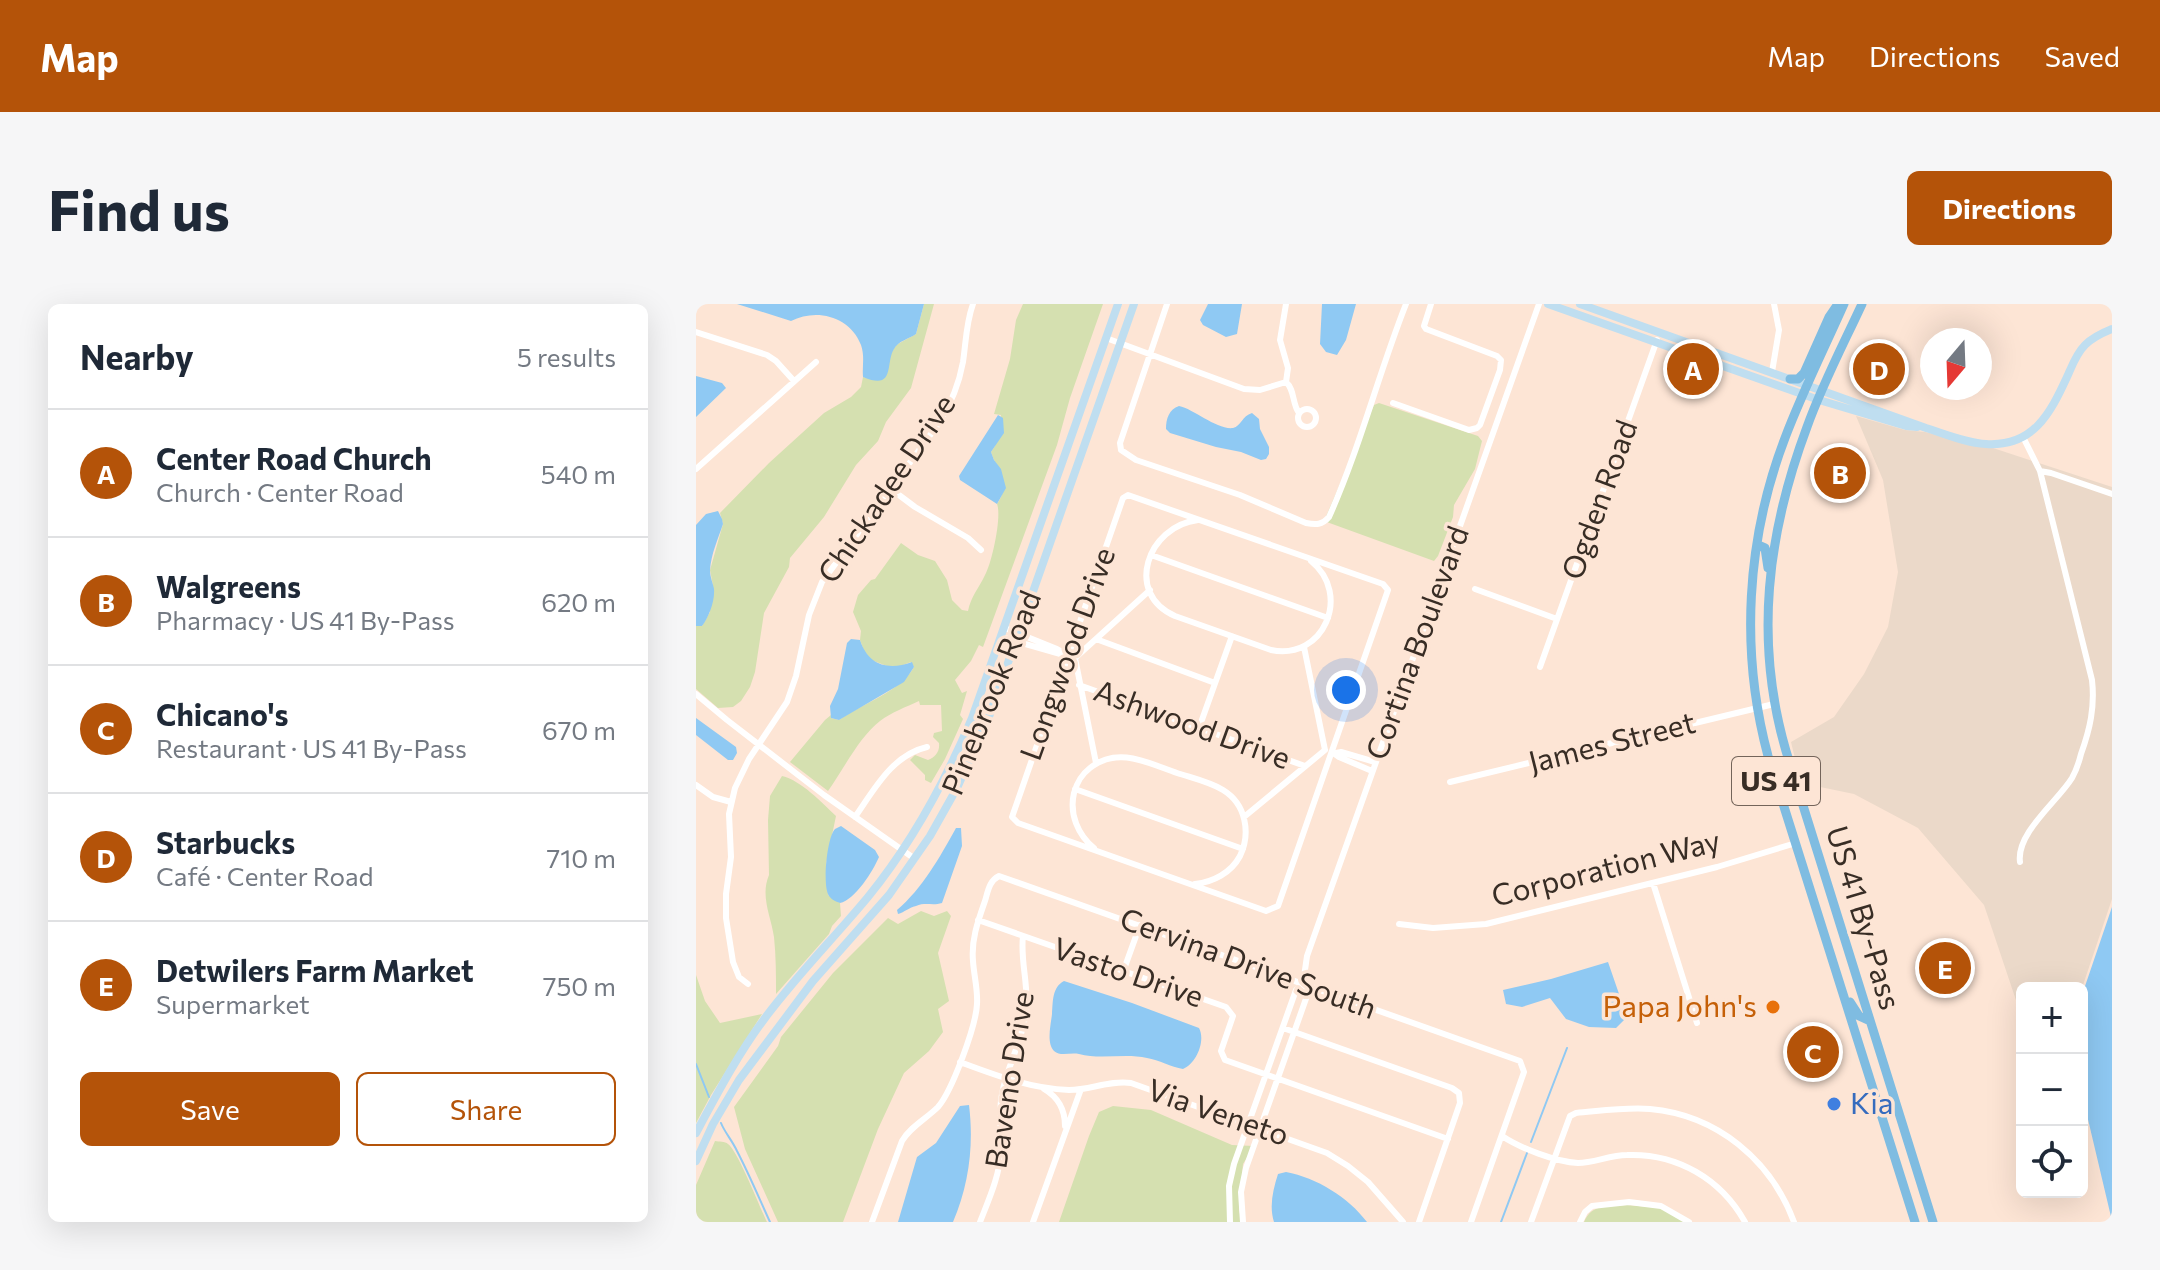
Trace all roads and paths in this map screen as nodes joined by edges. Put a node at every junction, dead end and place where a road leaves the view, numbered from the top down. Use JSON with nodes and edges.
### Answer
{"nodes":[{"id":1,"x":973,"y":304,"type":"edge"},
{"id":2,"x":1118,"y":304,"type":"edge"},
{"id":3,"x":1134,"y":304,"type":"edge"},
{"id":4,"x":1167,"y":304,"type":"edge"},
{"id":5,"x":1286,"y":304,"type":"edge"},
{"id":6,"x":1406,"y":304,"type":"edge"},
{"id":7,"x":1431,"y":304,"type":"edge"},
{"id":8,"x":1539,"y":304,"type":"edge"},
{"id":9,"x":1548,"y":304,"type":"edge"},
{"id":10,"x":1580,"y":304,"type":"edge"},
{"id":11,"x":1774,"y":304,"type":"edge"},
{"id":12,"x":1841,"y":304,"type":"edge"},
{"id":13,"x":1862,"y":304,"type":"edge"},
{"id":14,"x":2112,"y":329,"type":"edge"},
{"id":15,"x":696,"y":332,"type":"edge"},
{"id":16,"x":1658,"y":337,"type":"junction"},
{"id":17,"x":1106,"y":338,"type":"junction"},
{"id":18,"x":1120,"y":343,"type":"junction"},
{"id":19,"x":1149,"y":354,"type":"junction"},
{"id":20,"x":816,"y":362,"type":"dead end"},
{"id":21,"x":1772,"y":372,"type":"junction"},
{"id":22,"x":1790,"y":379,"type":"junction"},
{"id":23,"x":794,"y":381,"type":"junction"},
{"id":24,"x":1286,"y":382,"type":"junction"},
{"id":25,"x":1806,"y":390,"type":"junction"},
{"id":26,"x":1821,"y":396,"type":"junction"},
{"id":27,"x":1393,"y":403,"type":"dead end"},
{"id":28,"x":1299,"y":413,"type":"dead end"},
{"id":29,"x":2023,"y":437,"type":"junction"},
{"id":30,"x":696,"y":469,"type":"edge"},
{"id":31,"x":2040,"y":471,"type":"junction"},
{"id":32,"x":891,"y":489,"type":"junction"},
{"id":33,"x":2112,"y":494,"type":"edge"},
{"id":34,"x":1206,"y":521,"type":"junction"},
{"id":35,"x":1758,"y":545,"type":"junction"},
{"id":36,"x":981,"y":550,"type":"dead end"},
{"id":37,"x":1151,"y":555,"type":"junction"},
{"id":38,"x":1301,"y":555,"type":"junction"},
{"id":39,"x":1770,"y":579,"type":"junction"},
{"id":40,"x":1475,"y":589,"type":"dead end"},
{"id":41,"x":1150,"y":590,"type":"junction"},
{"id":42,"x":1328,"y":618,"type":"junction"},
{"id":43,"x":1557,"y":619,"type":"junction"},
{"id":44,"x":1003,"y":633,"type":"junction"},
{"id":45,"x":1232,"y":636,"type":"junction"},
{"id":46,"x":1017,"y":638,"type":"junction"},
{"id":47,"x":1096,"y":639,"type":"junction"},
{"id":48,"x":1304,"y":647,"type":"junction"},
{"id":49,"x":1071,"y":657,"type":"junction"},
{"id":50,"x":1540,"y":667,"type":"dead end"},
{"id":51,"x":1215,"y":683,"type":"junction"},
{"id":52,"x":1079,"y":685,"type":"junction"},
{"id":53,"x":696,"y":694,"type":"edge"},
{"id":54,"x":1774,"y":704,"type":"junction"},
{"id":55,"x":1757,"y":708,"type":"junction"},
{"id":56,"x":1199,"y":728,"type":"junction"},
{"id":57,"x":759,"y":744,"type":"junction"},
{"id":58,"x":927,"y":747,"type":"dead end"},
{"id":59,"x":1331,"y":752,"type":"junction"},
{"id":60,"x":1375,"y":762,"type":"junction"},
{"id":61,"x":1096,"y":763,"type":"junction"},
{"id":62,"x":1305,"y":766,"type":"junction"},
{"id":63,"x":1372,"y":771,"type":"junction"},
{"id":64,"x":1450,"y":782,"type":"dead end"},
{"id":65,"x":696,"y":785,"type":"edge"},
{"id":66,"x":1075,"y":789,"type":"junction"},
{"id":67,"x":731,"y":802,"type":"junction"},
{"id":68,"x":855,"y":817,"type":"junction"},
{"id":69,"x":1244,"y":817,"type":"junction"},
{"id":70,"x":1796,"y":843,"type":"junction"},
{"id":71,"x":1243,"y":849,"type":"junction"},
{"id":72,"x":902,"y":850,"type":"junction"},
{"id":73,"x":1098,"y":851,"type":"junction"},
{"id":74,"x":1818,"y":857,"type":"junction"},
{"id":75,"x":915,"y":859,"type":"junction"},
{"id":76,"x":2020,"y":862,"type":"dead end"},
{"id":77,"x":1653,"y":883,"type":"junction"},
{"id":78,"x":1187,"y":884,"type":"junction"},
{"id":79,"x":1820,"y":916,"type":"junction"},
{"id":80,"x":978,"y":920,"type":"junction"},
{"id":81,"x":1399,"y":924,"type":"dead end"},
{"id":82,"x":1140,"y":925,"type":"junction"},
{"id":83,"x":1023,"y":936,"type":"junction"},
{"id":84,"x":1123,"y":972,"type":"junction"},
{"id":85,"x":748,"y":984,"type":"dead end"},
{"id":86,"x":1303,"y":984,"type":"junction"},
{"id":87,"x":1870,"y":1021,"type":"junction"},
{"id":88,"x":1697,"y":1023,"type":"dead end"},
{"id":89,"x":1853,"y":1026,"type":"junction"},
{"id":90,"x":1283,"y":1028,"type":"junction"},
{"id":91,"x":1294,"y":1032,"type":"junction"},
{"id":92,"x":960,"y":1062,"type":"junction"},
{"id":93,"x":1266,"y":1075,"type":"junction"},
{"id":94,"x":1006,"y":1078,"type":"junction"},
{"id":95,"x":1278,"y":1079,"type":"junction"},
{"id":96,"x":1037,"y":1087,"type":"junction"},
{"id":97,"x":1081,"y":1089,"type":"junction"},
{"id":98,"x":1248,"y":1124,"type":"junction"},
{"id":99,"x":1260,"y":1128,"type":"junction"},
{"id":100,"x":696,"y":1133,"type":"edge"},
{"id":101,"x":1064,"y":1133,"type":"junction"},
{"id":102,"x":1905,"y":1133,"type":"junction"},
{"id":103,"x":1502,"y":1136,"type":"junction"},
{"id":104,"x":1448,"y":1139,"type":"junction"},
{"id":105,"x":1554,"y":1159,"type":"junction"},
{"id":106,"x":696,"y":1161,"type":"edge"},
{"id":107,"x":1906,"y":1194,"type":"junction"},
{"id":108,"x":1932,"y":1217,"type":"edge"},
{"id":109,"x":872,"y":1222,"type":"edge"},
{"id":110,"x":980,"y":1222,"type":"edge"},
{"id":111,"x":1033,"y":1222,"type":"edge"},
{"id":112,"x":1230,"y":1222,"type":"edge"},
{"id":113,"x":1243,"y":1222,"type":"edge"},
{"id":114,"x":1403,"y":1222,"type":"edge"},
{"id":115,"x":1419,"y":1222,"type":"edge"},
{"id":116,"x":1471,"y":1222,"type":"edge"},
{"id":117,"x":1531,"y":1222,"type":"edge"},
{"id":118,"x":1580,"y":1222,"type":"edge"},
{"id":119,"x":1689,"y":1222,"type":"edge"},
{"id":120,"x":1745,"y":1222,"type":"edge"},
{"id":121,"x":1794,"y":1222,"type":"edge"},
{"id":122,"x":1915,"y":1222,"type":"edge"}],
"edges":[{"from":1,"to":32,"type":"street","name":"Chickadee Drive"},
{"from":2,"to":17,"type":"street","name":"Pinebrook Road"},
{"from":3,"to":18,"type":"street","name":"Pinebrook Road"},
{"from":4,"to":19,"type":"street"},
{"from":5,"to":24,"type":"street"},
{"from":6,"to":19,"type":"street"},
{"from":7,"to":27,"type":"street"},
{"from":8,"to":60,"type":"street","name":"Cortina Boulevard"},
{"from":9,"to":16,"type":"street"},
{"from":10,"to":16,"type":"street"},
{"from":11,"to":21,"type":"street"},
{"from":12,"to":22,"type":"main road"},
{"from":12,"to":25,"type":"main road","name":"US 41 By-Pass","number":"US 41"},
{"from":13,"to":26,"type":"main road","name":"US 41 By-Pass","number":"US 41"},
{"from":14,"to":29,"type":"street"},
{"from":15,"to":23,"type":"street"},
{"from":16,"to":21,"type":"street"},
{"from":16,"to":25,"type":"street"},
{"from":16,"to":43,"type":"street","name":"Ogden Road"},
{"from":17,"to":18,"type":"street"},
{"from":17,"to":44,"type":"street","name":"Pinebrook Road"},
{"from":18,"to":19,"type":"street"},
{"from":18,"to":46,"type":"street","name":"Pinebrook Road"},
{"from":19,"to":24,"type":"street"},
{"from":20,"to":23,"type":"street"},
{"from":21,"to":22,"type":"street"},
{"from":22,"to":25,"type":"street"},
{"from":23,"to":30,"type":"street"},
{"from":24,"to":28,"type":"street"},
{"from":25,"to":26,"type":"street"},
{"from":25,"to":35,"type":"main road","name":"US 41 By-Pass","number":"US 41"},
{"from":26,"to":29,"type":"street"},
{"from":26,"to":39,"type":"main road","name":"US 41 By-Pass","number":"US 41"},
{"from":29,"to":31,"type":"street"},
{"from":31,"to":33,"type":"street"},
{"from":31,"to":76,"type":"street"},
{"from":32,"to":36,"type":"street"},
{"from":32,"to":57,"type":"street","name":"Chickadee Drive"},
{"from":34,"to":37,"type":"street"},
{"from":34,"to":38,"type":"street","name":"Longwood Drive"},
{"from":34,"to":49,"type":"street","name":"Longwood Drive"},
{"from":35,"to":39,"type":"main road"},
{"from":35,"to":55,"type":"main road","name":"US 41 By-Pass","number":"US 41"},
{"from":37,"to":41,"type":"street"},
{"from":37,"to":42,"type":"street"},
{"from":38,"to":42,"type":"street"},
{"from":38,"to":59,"type":"street","name":"Longwood Drive"},
{"from":39,"to":54,"type":"main road","name":"US 41 By-Pass","number":"US 41"},
{"from":40,"to":43,"type":"street"},
{"from":41,"to":45,"type":"street"},
{"from":41,"to":47,"type":"street"},
{"from":42,"to":48,"type":"street"},
{"from":43,"to":50,"type":"street","name":"Ogden Road"},
{"from":44,"to":46,"type":"street"},
{"from":44,"to":72,"type":"street","name":"Pinebrook Road"},
{"from":45,"to":48,"type":"street"},
{"from":45,"to":51,"type":"street"},
{"from":46,"to":49,"type":"street"},
{"from":46,"to":75,"type":"street","name":"Pinebrook Road"},
{"from":47,"to":49,"type":"street"},
{"from":47,"to":51,"type":"street"},
{"from":48,"to":59,"type":"street"},
{"from":49,"to":52,"type":"street"},
{"from":49,"to":73,"type":"street","name":"Longwood Drive"},
{"from":51,"to":56,"type":"street"},
{"from":52,"to":56,"type":"street","name":"Ashwood Drive"},
{"from":52,"to":61,"type":"street"},
{"from":53,"to":57,"type":"street"},
{"from":54,"to":55,"type":"street","name":"James Street"},
{"from":54,"to":74,"type":"main road","name":"US 41 By-Pass","number":"US 41"},
{"from":55,"to":64,"type":"street","name":"James Street"},
{"from":55,"to":70,"type":"main road","name":"US 41 By-Pass","number":"US 41"},
{"from":56,"to":62,"type":"street","name":"Ashwood Drive"},
{"from":57,"to":67,"type":"street","name":"Chickadee Drive"},
{"from":57,"to":68,"type":"street"},
{"from":58,"to":68,"type":"street"},
{"from":59,"to":60,"type":"street"},
{"from":59,"to":62,"type":"street"},
{"from":59,"to":63,"type":"street"},
{"from":59,"to":78,"type":"street","name":"Longwood Drive"},
{"from":60,"to":63,"type":"street","name":"Cortina Boulevard"},
{"from":61,"to":66,"type":"street"},
{"from":61,"to":69,"type":"street"},
{"from":62,"to":69,"type":"street"},
{"from":63,"to":86,"type":"street","name":"Cortina Boulevard"},
{"from":65,"to":67,"type":"street"},
{"from":66,"to":71,"type":"street"},
{"from":66,"to":73,"type":"street"},
{"from":67,"to":85,"type":"street","name":"Chickadee Drive"},
{"from":68,"to":72,"type":"street"},
{"from":69,"to":71,"type":"street"},
{"from":70,"to":74,"type":"main road"},
{"from":70,"to":77,"type":"street","name":"Corporation Way"},
{"from":70,"to":79,"type":"main road","name":"US 41 By-Pass","number":"US 41"},
{"from":71,"to":78,"type":"street"},
{"from":72,"to":75,"type":"street"},
{"from":72,"to":100,"type":"street","name":"Pinebrook Road"},
{"from":73,"to":78,"type":"street","name":"Longwood Drive"},
{"from":74,"to":87,"type":"main road","name":"US 41 By-Pass","number":"US 41"},
{"from":75,"to":106,"type":"street","name":"Pinebrook Road"},
{"from":77,"to":81,"type":"street","name":"Corporation Way"},
{"from":77,"to":88,"type":"street"},
{"from":79,"to":87,"type":"main road"},
{"from":79,"to":89,"type":"main road","name":"US 41 By-Pass","number":"US 41"},
{"from":80,"to":82,"type":"street","name":"Cervina Drive South"},
{"from":80,"to":83,"type":"street","name":"Vasto Drive"},
{"from":80,"to":92,"type":"street","name":"Cervina Drive South"},
{"from":82,"to":84,"type":"street"},
{"from":82,"to":86,"type":"street","name":"Cervina Drive South"},
{"from":83,"to":84,"type":"street","name":"Vasto Drive"},
{"from":83,"to":94,"type":"street","name":"Baveno Drive"},
{"from":84,"to":93,"type":"street","name":"Vasto Drive"},
{"from":86,"to":90,"type":"street","name":"Cortina Boulevard"},
{"from":86,"to":91,"type":"street","name":"Cortina Boulevard"},
{"from":86,"to":103,"type":"street","name":"Cervina Drive South"},
{"from":87,"to":89,"type":"main road"},
{"from":87,"to":102,"type":"main road","name":"US 41 By-Pass","number":"US 41"},
{"from":89,"to":102,"type":"main road"},
{"from":89,"to":107,"type":"main road","name":"US 41 By-Pass","number":"US 41"},
{"from":90,"to":91,"type":"street"},
{"from":90,"to":93,"type":"street","name":"Cortina Boulevard"},
{"from":91,"to":95,"type":"street","name":"Cortina Boulevard"},
{"from":91,"to":104,"type":"street"},
{"from":92,"to":94,"type":"street","name":"Via Veneto"},
{"from":92,"to":109,"type":"street","name":"Cervina Drive South"},
{"from":93,"to":95,"type":"street","name":"Vasto Drive"},
{"from":93,"to":98,"type":"street","name":"Cortina Boulevard"},
{"from":94,"to":96,"type":"street","name":"Via Veneto"},
{"from":94,"to":110,"type":"street","name":"Baveno Drive"},
{"from":95,"to":99,"type":"street","name":"Cortina Boulevard"},
{"from":95,"to":104,"type":"street","name":"Vasto Drive"},
{"from":96,"to":97,"type":"street","name":"Via Veneto"},
{"from":96,"to":101,"type":"street"},
{"from":97,"to":98,"type":"street","name":"Via Veneto"},
{"from":97,"to":101,"type":"street"},
{"from":98,"to":99,"type":"street","name":"Via Veneto"},
{"from":98,"to":112,"type":"street","name":"Cortina Boulevard"},
{"from":99,"to":113,"type":"street","name":"Cortina Boulevard"},
{"from":99,"to":114,"type":"street","name":"Via Veneto"},
{"from":101,"to":111,"type":"street"},
{"from":102,"to":108,"type":"main road","name":"US 41 By-Pass","number":"US 41"},
{"from":103,"to":105,"type":"street"},
{"from":103,"to":116,"type":"street","name":"Cervina Drive South"},
{"from":104,"to":115,"type":"street"},
{"from":105,"to":117,"type":"street"},
{"from":105,"to":120,"type":"street"},
{"from":105,"to":121,"type":"street"},
{"from":107,"to":108,"type":"main road"},
{"from":107,"to":122,"type":"main road","name":"US 41 By-Pass","number":"US 41"},
{"from":118,"to":119,"type":"street"}]}
